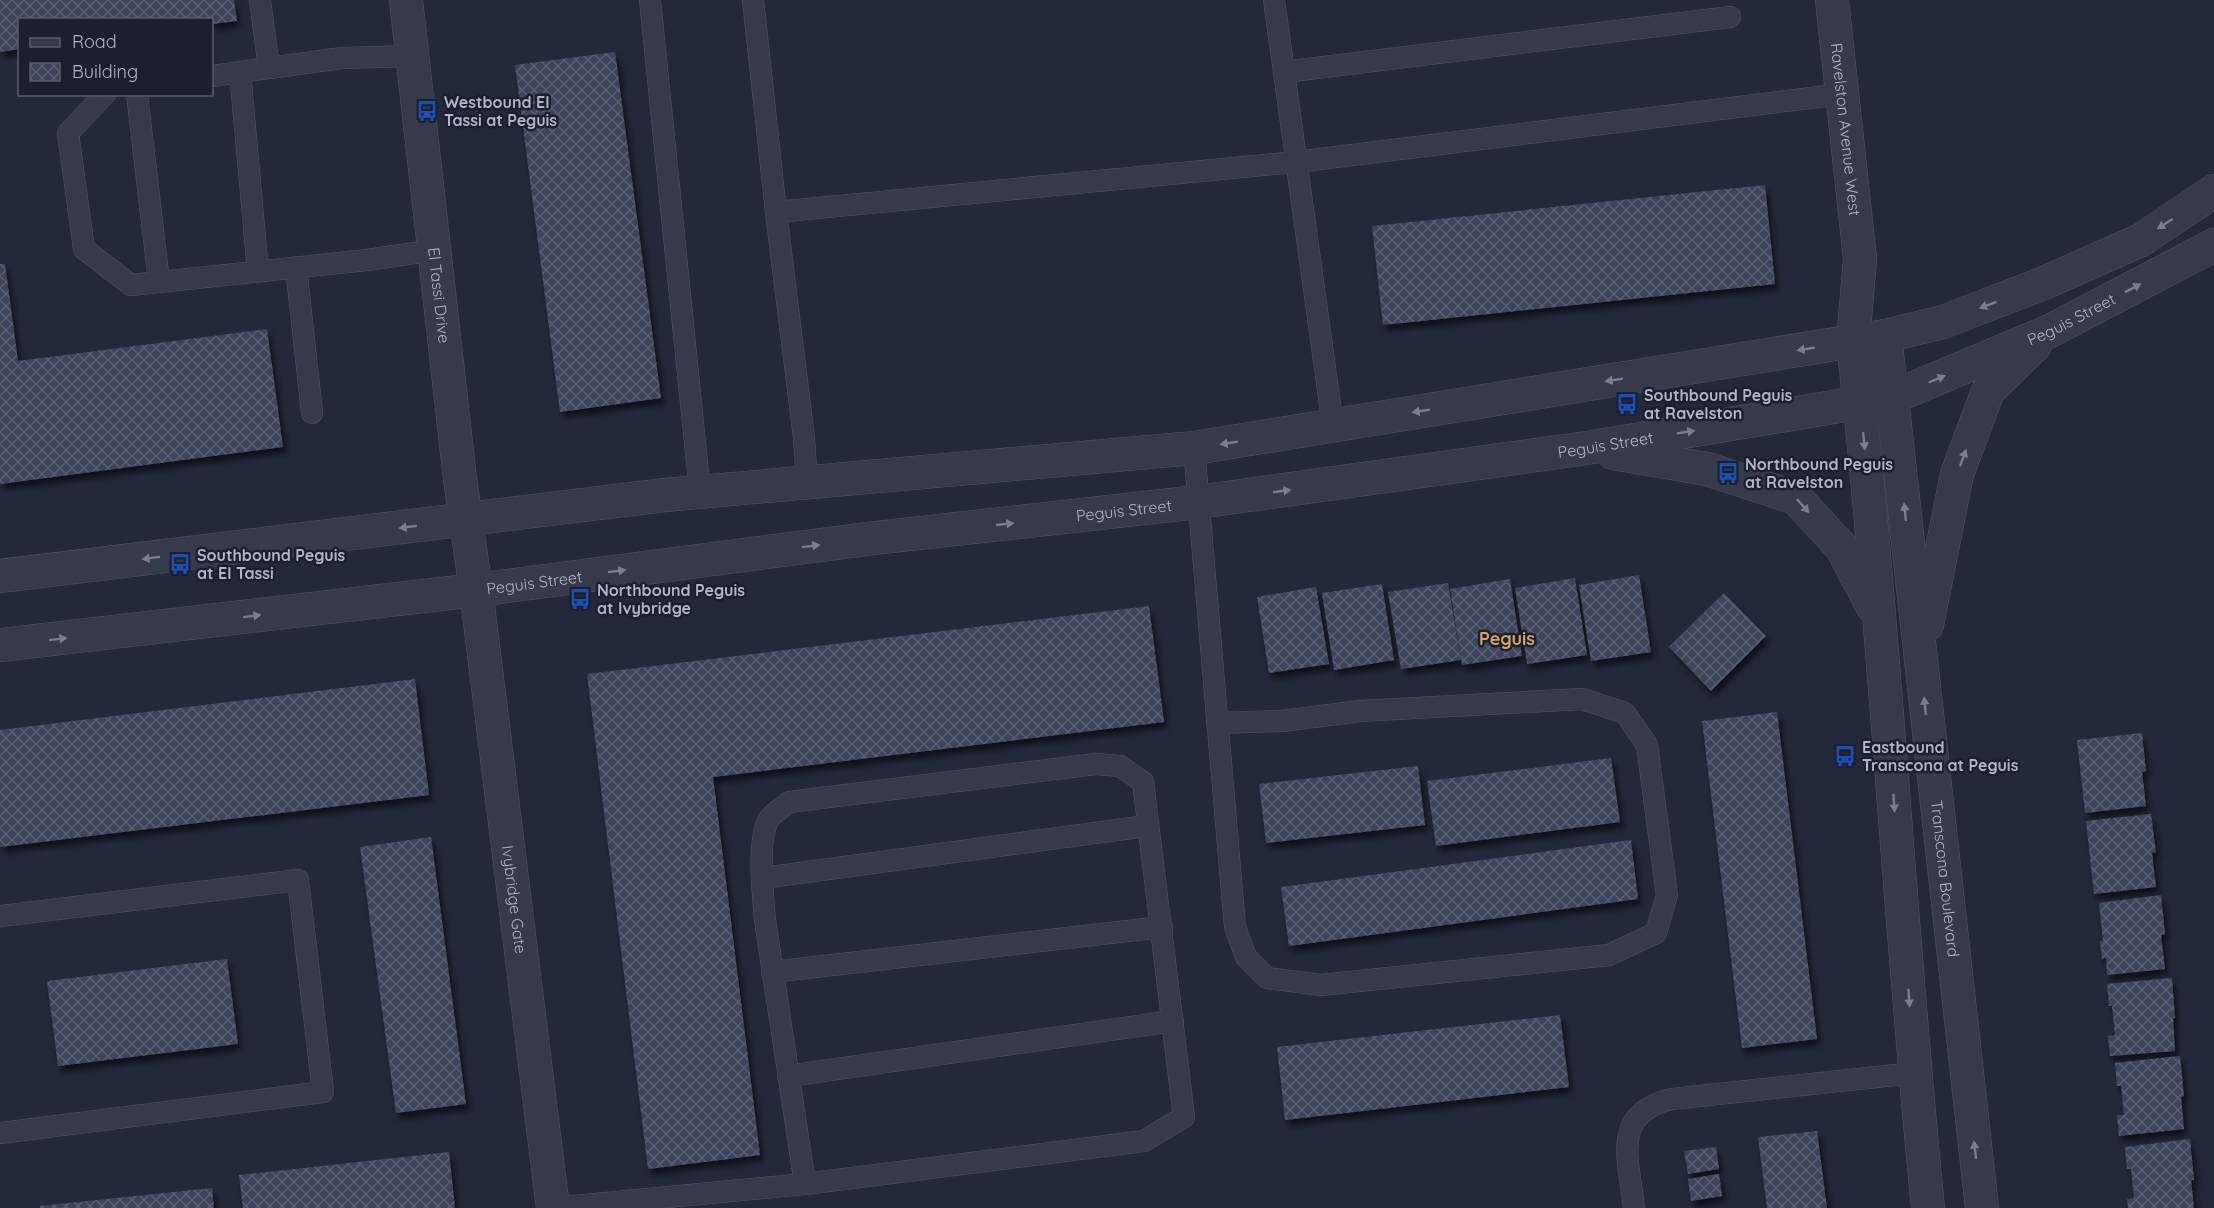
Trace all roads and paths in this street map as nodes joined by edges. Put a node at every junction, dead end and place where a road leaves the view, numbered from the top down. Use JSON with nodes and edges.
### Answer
{"nodes":[{"id":1,"x":260,"y":0,"type":"edge"},
{"id":2,"x":406,"y":0,"type":"edge"},
{"id":3,"x":650,"y":0,"type":"edge"},
{"id":4,"x":753,"y":0,"type":"edge"},
{"id":5,"x":1274,"y":0,"type":"edge"},
{"id":6,"x":1832,"y":0,"type":"edge"},
{"id":7,"x":1730,"y":17,"type":"dead end"},
{"id":8,"x":411,"y":56,"type":"junction"},
{"id":9,"x":269,"y":68,"type":"junction"},
{"id":10,"x":240,"y":72,"type":"junction"},
{"id":11,"x":1284,"y":72,"type":"junction"},
{"id":12,"x":213,"y":76,"type":"edge"},
{"id":13,"x":1842,"y":94,"type":"junction"},
{"id":14,"x":103,"y":96,"type":"edge"},
{"id":15,"x":137,"y":96,"type":"edge"},
{"id":16,"x":1296,"y":162,"type":"junction"},
{"id":17,"x":2214,"y":192,"type":"edge"},
{"id":18,"x":777,"y":212,"type":"junction"},
{"id":19,"x":2214,"y":245,"type":"edge"},
{"id":20,"x":435,"y":250,"type":"junction"},
{"id":21,"x":296,"y":267,"type":"junction"},
{"id":22,"x":258,"y":272,"type":"junction"},
{"id":23,"x":159,"y":282,"type":"junction"},
{"id":24,"x":2050,"y":331,"type":"junction"},
{"id":25,"x":1869,"y":338,"type":"junction"},
{"id":26,"x":1893,"y":398,"type":"junction"},
{"id":27,"x":1860,"y":403,"type":"junction"},
{"id":28,"x":312,"y":413,"type":"dead end"},
{"id":29,"x":1333,"y":426,"type":"junction"},
{"id":30,"x":1194,"y":448,"type":"junction"},
{"id":31,"x":1587,"y":448,"type":"junction"},
{"id":32,"x":807,"y":483,"type":"junction"},
{"id":33,"x":700,"y":492,"type":"junction"},
{"id":34,"x":1198,"y":502,"type":"junction"},
{"id":35,"x":466,"y":520,"type":"junction"},
{"id":36,"x":0,"y":576,"type":"edge"},
{"id":37,"x":476,"y":590,"type":"junction"},
{"id":38,"x":1879,"y":620,"type":"junction"},
{"id":39,"x":0,"y":645,"type":"edge"},
{"id":40,"x":1920,"y":659,"type":"junction"},
{"id":41,"x":1217,"y":723,"type":"junction"},
{"id":42,"x":1147,"y":826,"type":"junction"},
{"id":43,"x":762,"y":878,"type":"junction"},
{"id":44,"x":0,"y":916,"type":"edge"},
{"id":45,"x":1162,"y":927,"type":"junction"},
{"id":46,"x":772,"y":972,"type":"junction"},
{"id":47,"x":1173,"y":1021,"type":"junction"},
{"id":48,"x":1914,"y":1072,"type":"junction"},
{"id":49,"x":788,"y":1076,"type":"junction"},
{"id":50,"x":0,"y":1133,"type":"edge"},
{"id":51,"x":805,"y":1184,"type":"junction"},
{"id":52,"x":553,"y":1208,"type":"edge"},
{"id":53,"x":1634,"y":1208,"type":"edge"},
{"id":54,"x":1928,"y":1208,"type":"edge"},
{"id":55,"x":1982,"y":1208,"type":"edge"}],
"edges":[{"from":1,"to":9,"type":"lane"},
{"from":2,"to":8,"type":"street","name":"El Tassi Drive"},
{"from":3,"to":33,"type":"lane"},
{"from":4,"to":18,"type":"lane"},
{"from":5,"to":11,"type":"lane"},
{"from":6,"to":13,"type":"street","name":"Ravelston Avenue West"},
{"from":7,"to":11,"type":"lane"},
{"from":8,"to":9,"type":"lane"},
{"from":8,"to":20,"type":"street","name":"El Tassi Drive"},
{"from":9,"to":10,"type":"lane"},
{"from":10,"to":12,"type":"lane"},
{"from":10,"to":22,"type":"lane"},
{"from":11,"to":16,"type":"lane"},
{"from":13,"to":16,"type":"lane"},
{"from":13,"to":25,"type":"street","name":"Ravelston Avenue West"},
{"from":14,"to":23,"type":"lane"},
{"from":15,"to":23,"type":"lane"},
{"from":16,"to":18,"type":"lane"},
{"from":16,"to":29,"type":"lane"},
{"from":17,"to":25,"type":"street","one_way":true},
{"from":18,"to":32,"type":"lane"},
{"from":24,"to":19,"type":"street","name":"Peguis Street","one_way":true},
{"from":20,"to":21,"type":"lane"},
{"from":20,"to":35,"type":"street","name":"El Tassi Drive"},
{"from":21,"to":22,"type":"lane"},
{"from":21,"to":28,"type":"lane"},
{"from":22,"to":23,"type":"lane"},
{"from":26,"to":24,"type":"street","name":"Peguis Street","one_way":true},
{"from":40,"to":24,"type":"street","one_way":true},
{"from":25,"to":26,"type":"street","name":"Transcona Boulevard"},
{"from":25,"to":27,"type":"street"},
{"from":25,"to":29,"type":"street","one_way":true},
{"from":26,"to":27,"type":"street","name":"Peguis Street"},
{"from":40,"to":26,"type":"street","name":"Transcona Boulevard","one_way":true},
{"from":31,"to":27,"type":"street","name":"Peguis Street","one_way":true},
{"from":27,"to":38,"type":"street","one_way":true},
{"from":29,"to":30,"type":"street","one_way":true},
{"from":30,"to":32,"type":"street"},
{"from":30,"to":34,"type":"lane"},
{"from":34,"to":31,"type":"street","name":"Peguis Street","one_way":true},
{"from":31,"to":38,"type":"street","one_way":true},
{"from":32,"to":33,"type":"street"},
{"from":33,"to":35,"type":"street"},
{"from":37,"to":34,"type":"street","name":"Peguis Street","one_way":true},
{"from":34,"to":41,"type":"lane"},
{"from":35,"to":36,"type":"street","one_way":true},
{"from":35,"to":37,"type":"street","name":"El Tassi Drive"},
{"from":39,"to":37,"type":"street","name":"Peguis Street","one_way":true},
{"from":37,"to":52,"type":"street","name":"Ivybridge Gate"},
{"from":38,"to":48,"type":"street","one_way":true},
{"from":55,"to":40,"type":"street","name":"Transcona Boulevard","one_way":true},
{"from":41,"to":41,"type":"lane"},
{"from":42,"to":43,"type":"lane"},
{"from":42,"to":43,"type":"lane"},
{"from":42,"to":45,"type":"lane"},
{"from":43,"to":46,"type":"lane"},
{"from":44,"to":50,"type":"lane"},
{"from":45,"to":46,"type":"lane"},
{"from":45,"to":47,"type":"lane"},
{"from":46,"to":49,"type":"lane"},
{"from":47,"to":49,"type":"lane"},
{"from":47,"to":51,"type":"lane"},
{"from":48,"to":53,"type":"lane"},
{"from":48,"to":54,"type":"street"},
{"from":49,"to":51,"type":"lane"},
{"from":51,"to":52,"type":"lane"}]}
